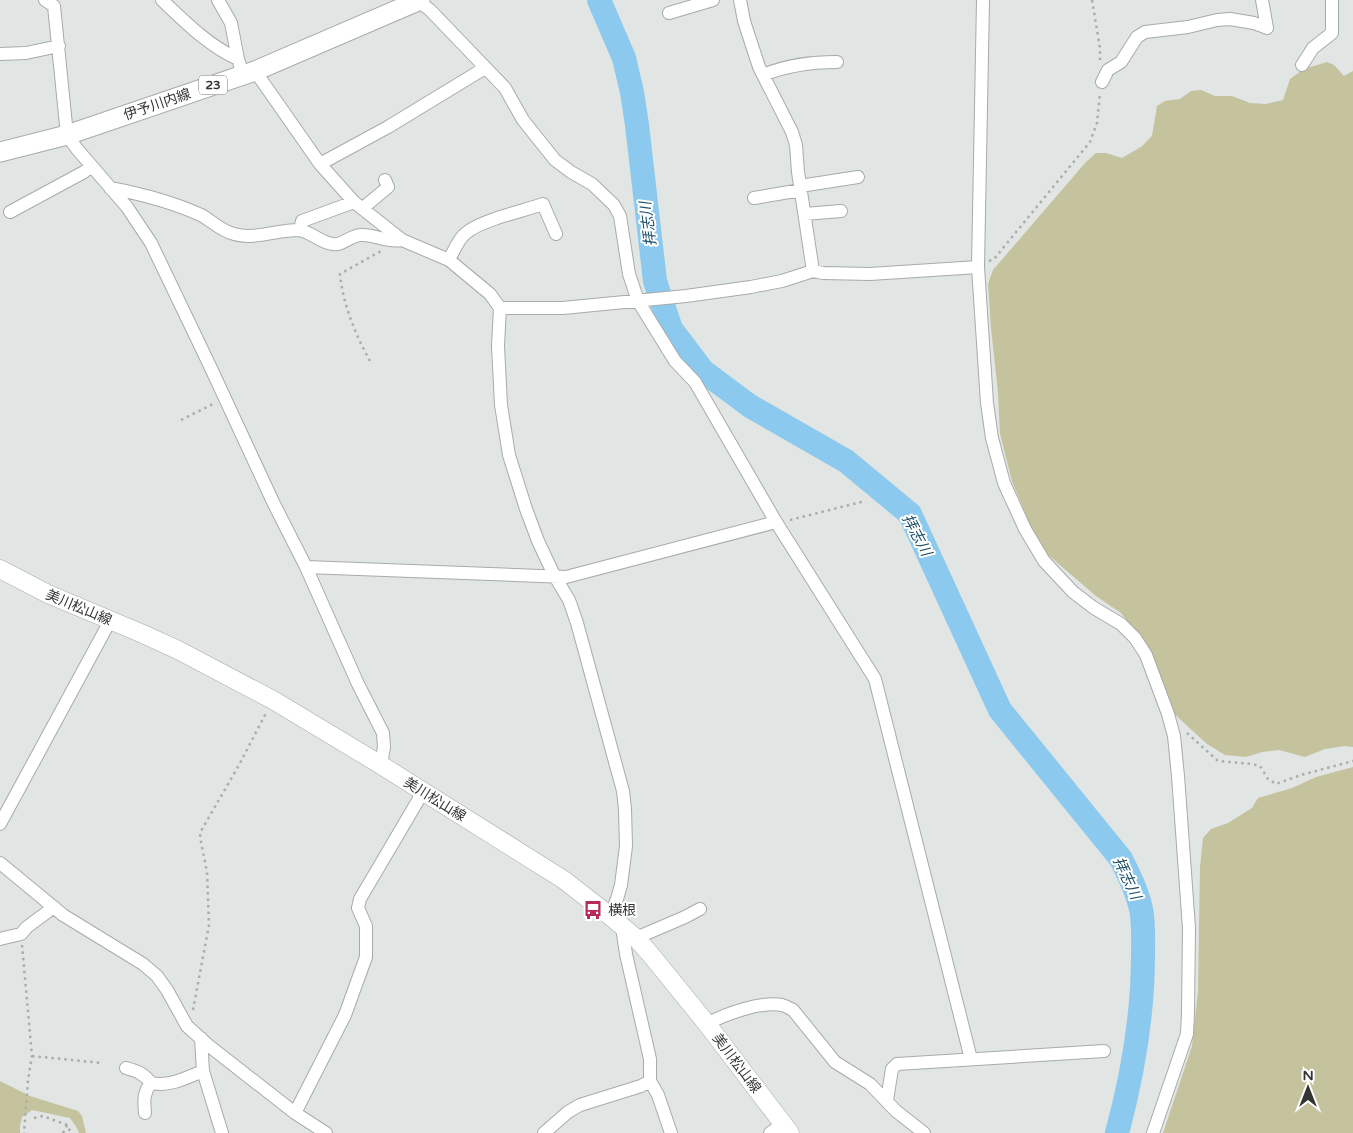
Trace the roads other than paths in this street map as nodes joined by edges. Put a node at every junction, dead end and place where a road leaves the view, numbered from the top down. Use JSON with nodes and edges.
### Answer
{"nodes":[{"id":1,"x":46,"y":0,"type":"edge"},
{"id":2,"x":162,"y":0,"type":"edge"},
{"id":3,"x":218,"y":0,"type":"edge"},
{"id":4,"x":419,"y":0,"type":"edge"},
{"id":5,"x":713,"y":0,"type":"edge"},
{"id":6,"x":740,"y":0,"type":"edge"},
{"id":7,"x":983,"y":0,"type":"edge"},
{"id":8,"x":1262,"y":0,"type":"edge"},
{"id":9,"x":1332,"y":0,"type":"edge"},
{"id":10,"x":669,"y":13,"type":"dead end"},
{"id":11,"x":58,"y":46,"type":"junction"},
{"id":12,"x":0,"y":54,"type":"edge"},
{"id":13,"x":837,"y":62,"type":"dead end"},
{"id":14,"x":1302,"y":65,"type":"dead end"},
{"id":15,"x":245,"y":68,"type":"junction"},
{"id":16,"x":485,"y":68,"type":"junction"},
{"id":17,"x":763,"y":75,"type":"junction"},
{"id":18,"x":1102,"y":82,"type":"road end"},
{"id":19,"x":67,"y":135,"type":"junction"},
{"id":20,"x":0,"y":152,"type":"edge"},
{"id":21,"x":320,"y":164,"type":"junction"},
{"id":22,"x":91,"y":166,"type":"junction"},
{"id":23,"x":858,"y":177,"type":"dead end"},
{"id":24,"x":385,"y":180,"type":"dead end"},
{"id":25,"x":110,"y":188,"type":"junction"},
{"id":26,"x":801,"y":188,"type":"junction"},
{"id":27,"x":754,"y":198,"type":"dead end"},
{"id":28,"x":359,"y":205,"type":"junction"},
{"id":29,"x":841,"y":211,"type":"dead end"},
{"id":30,"x":10,"y":212,"type":"dead end"},
{"id":31,"x":805,"y":214,"type":"junction"},
{"id":32,"x":300,"y":230,"type":"junction"},
{"id":33,"x":556,"y":234,"type":"dead end"},
{"id":34,"x":396,"y":241,"type":"junction"},
{"id":35,"x":449,"y":260,"type":"junction"},
{"id":36,"x":978,"y":267,"type":"junction"},
{"id":37,"x":813,"y":270,"type":"junction"},
{"id":38,"x":641,"y":300,"type":"junction"},
{"id":39,"x":500,"y":308,"type":"junction"},
{"id":40,"x":776,"y":522,"type":"junction"},
{"id":41,"x":306,"y":567,"type":"junction"},
{"id":42,"x":0,"y":569,"type":"edge"},
{"id":43,"x":554,"y":575,"type":"junction"},
{"id":44,"x":110,"y":621,"type":"junction"},
{"id":45,"x":381,"y":765,"type":"junction"},
{"id":46,"x":423,"y":792,"type":"junction"},
{"id":47,"x":0,"y":824,"type":"edge"},
{"id":48,"x":0,"y":863,"type":"edge"},
{"id":49,"x":54,"y":907,"type":"junction"},
{"id":50,"x":700,"y":909,"type":"dead end"},
{"id":51,"x":623,"y":927,"type":"junction"},
{"id":52,"x":0,"y":938,"type":"edge"},
{"id":53,"x":707,"y":1024,"type":"junction"},
{"id":54,"x":200,"y":1038,"type":"junction"},
{"id":55,"x":1104,"y":1051,"type":"dead end"},
{"id":56,"x":971,"y":1059,"type":"junction"},
{"id":57,"x":126,"y":1068,"type":"dead end"},
{"id":58,"x":203,"y":1071,"type":"junction"},
{"id":59,"x":650,"y":1081,"type":"junction"},
{"id":60,"x":151,"y":1083,"type":"junction"},
{"id":61,"x":887,"y":1100,"type":"junction"},
{"id":62,"x":295,"y":1113,"type":"junction"},
{"id":63,"x":145,"y":1114,"type":"dead end"},
{"id":64,"x":781,"y":1130,"type":"edge"},
{"id":65,"x":222,"y":1133,"type":"edge"},
{"id":66,"x":326,"y":1133,"type":"edge"},
{"id":67,"x":544,"y":1133,"type":"edge"},
{"id":68,"x":672,"y":1133,"type":"edge"},
{"id":69,"x":924,"y":1133,"type":"edge"},
{"id":70,"x":1153,"y":1133,"type":"edge"}],
"edges":[{"from":1,"to":11,"type":"street"},
{"from":2,"to":15,"type":"street"},
{"from":3,"to":15,"type":"street"},
{"from":4,"to":15,"type":"main road","name":"伊予川内線","number":"23"},
{"from":4,"to":16,"type":"street"},
{"from":5,"to":10,"type":"street"},
{"from":6,"to":17,"type":"street"},
{"from":7,"to":36,"type":"street"},
{"from":8,"to":18,"type":"street"},
{"from":9,"to":14,"type":"street"},
{"from":11,"to":12,"type":"street"},
{"from":11,"to":19,"type":"street"},
{"from":13,"to":17,"type":"street"},
{"from":15,"to":19,"type":"main road","name":"伊予川内線","number":"23"},
{"from":15,"to":21,"type":"street"},
{"from":16,"to":21,"type":"street"},
{"from":16,"to":38,"type":"street"},
{"from":17,"to":26,"type":"street"},
{"from":19,"to":20,"type":"main road","name":"伊予川内線","number":"23"},
{"from":19,"to":22,"type":"street"},
{"from":21,"to":28,"type":"street"},
{"from":22,"to":25,"type":"street"},
{"from":22,"to":30,"type":"street"},
{"from":23,"to":26,"type":"street"},
{"from":24,"to":28,"type":"street"},
{"from":25,"to":32,"type":"street"},
{"from":25,"to":41,"type":"street"},
{"from":26,"to":27,"type":"street"},
{"from":26,"to":31,"type":"street"},
{"from":28,"to":32,"type":"street"},
{"from":28,"to":34,"type":"street"},
{"from":29,"to":31,"type":"street"},
{"from":31,"to":37,"type":"street"},
{"from":32,"to":34,"type":"street"},
{"from":33,"to":35,"type":"street"},
{"from":34,"to":35,"type":"street"},
{"from":35,"to":39,"type":"street"},
{"from":36,"to":37,"type":"street"},
{"from":36,"to":70,"type":"street"},
{"from":37,"to":38,"type":"street"},
{"from":38,"to":39,"type":"street"},
{"from":38,"to":40,"type":"street"},
{"from":39,"to":43,"type":"street"},
{"from":40,"to":43,"type":"street"},
{"from":40,"to":56,"type":"street"},
{"from":41,"to":43,"type":"street"},
{"from":41,"to":45,"type":"street"},
{"from":42,"to":44,"type":"main road","name":"美川松山線"},
{"from":43,"to":51,"type":"street"},
{"from":44,"to":45,"type":"main road","name":"美川松山線"},
{"from":44,"to":47,"type":"street"},
{"from":45,"to":46,"type":"main road","name":"美川松山線"},
{"from":46,"to":51,"type":"main road","name":"美川松山線"},
{"from":46,"to":62,"type":"street"},
{"from":48,"to":49,"type":"street"},
{"from":49,"to":52,"type":"street"},
{"from":49,"to":54,"type":"street"},
{"from":50,"to":51,"type":"street"},
{"from":51,"to":53,"type":"main road","name":"美川松山線"},
{"from":51,"to":59,"type":"street"},
{"from":53,"to":61,"type":"street"},
{"from":53,"to":64,"type":"main road","name":"美川松山線"},
{"from":54,"to":58,"type":"street"},
{"from":54,"to":62,"type":"street"},
{"from":55,"to":56,"type":"street"},
{"from":56,"to":61,"type":"street"},
{"from":57,"to":60,"type":"street"},
{"from":58,"to":60,"type":"street"},
{"from":58,"to":65,"type":"street"},
{"from":59,"to":67,"type":"street"},
{"from":59,"to":68,"type":"street"},
{"from":60,"to":63,"type":"street"},
{"from":61,"to":69,"type":"street"},
{"from":62,"to":66,"type":"street"}]}
